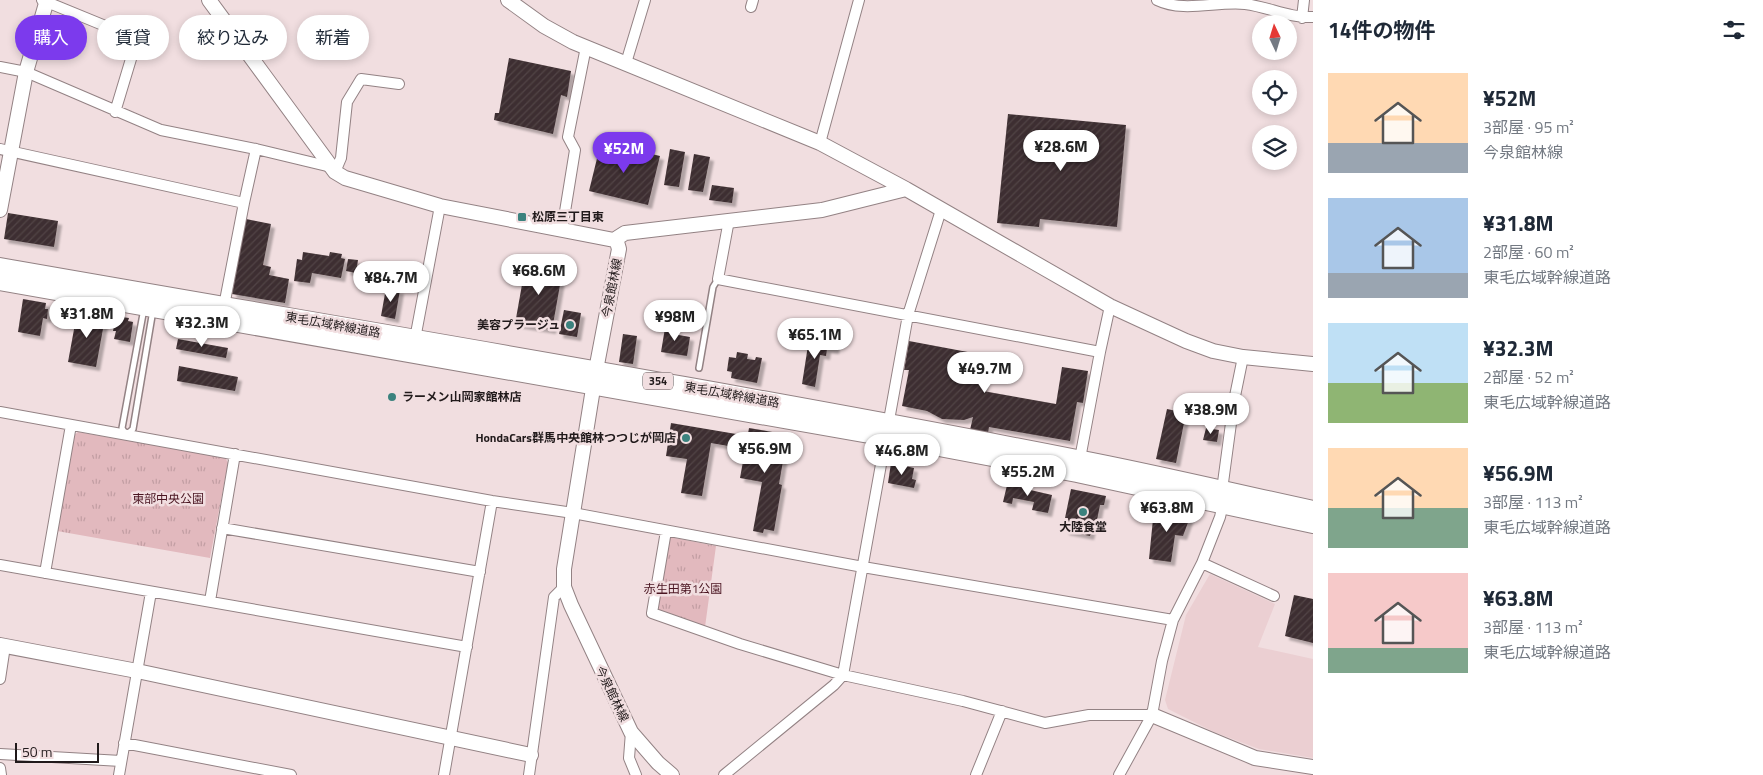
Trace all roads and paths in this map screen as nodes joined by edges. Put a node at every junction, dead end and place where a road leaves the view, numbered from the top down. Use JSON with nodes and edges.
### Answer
{"nodes":[{"id":1,"x":45,"y":0,"type":"edge"},
{"id":2,"x":209,"y":0,"type":"edge"},
{"id":3,"x":508,"y":0,"type":"edge"},
{"id":4,"x":645,"y":0,"type":"edge"},
{"id":5,"x":859,"y":0,"type":"edge"},
{"id":6,"x":1157,"y":0,"type":"edge"},
{"id":7,"x":1304,"y":0,"type":"edge"},
{"id":8,"x":1313,"y":17,"type":"edge"},
{"id":9,"x":1302,"y":18,"type":"junction"},
{"id":10,"x":586,"y":47,"type":"junction"},
{"id":11,"x":626,"y":63,"type":"junction"},
{"id":12,"x":0,"y":67,"type":"edge"},
{"id":13,"x":26,"y":72,"type":"junction"},
{"id":14,"x":399,"y":84,"type":"dead end"},
{"id":15,"x":115,"y":112,"type":"junction"},
{"id":16,"x":820,"y":143,"type":"junction"},
{"id":17,"x":5,"y":150,"type":"edge"},
{"id":18,"x":256,"y":150,"type":"junction"},
{"id":19,"x":333,"y":170,"type":"junction"},
{"id":20,"x":906,"y":189,"type":"junction"},
{"id":21,"x":244,"y":203,"type":"junction"},
{"id":22,"x":440,"y":206,"type":"junction"},
{"id":23,"x":0,"y":210,"type":"edge"},
{"id":24,"x":941,"y":210,"type":"junction"},
{"id":25,"x":729,"y":220,"type":"junction"},
{"id":26,"x":562,"y":230,"type":"junction"},
{"id":27,"x":614,"y":240,"type":"junction"},
{"id":28,"x":0,"y":267,"type":"edge"},
{"id":29,"x":718,"y":279,"type":"junction"},
{"id":30,"x":0,"y":281,"type":"edge"},
{"id":31,"x":224,"y":306,"type":"junction"},
{"id":32,"x":1110,"y":306,"type":"junction"},
{"id":33,"x":149,"y":308,"type":"junction"},
{"id":34,"x":908,"y":315,"type":"junction"},
{"id":35,"x":415,"y":339,"type":"junction"},
{"id":36,"x":1100,"y":352,"type":"junction"},
{"id":37,"x":1243,"y":357,"type":"junction"},
{"id":38,"x":1313,"y":364,"type":"edge"},
{"id":39,"x":700,"y":368,"type":"dead end"},
{"id":40,"x":595,"y":378,"type":"junction"},
{"id":41,"x":0,"y":412,"type":"edge"},
{"id":42,"x":71,"y":425,"type":"junction"},
{"id":43,"x":887,"y":430,"type":"junction"},
{"id":44,"x":126,"y":435,"type":"junction"},
{"id":45,"x":235,"y":454,"type":"junction"},
{"id":46,"x":1079,"y":466,"type":"junction"},
{"id":47,"x":1223,"y":497,"type":"junction"},
{"id":48,"x":492,"y":501,"type":"junction"},
{"id":49,"x":1313,"y":510,"type":"edge"},
{"id":50,"x":572,"y":513,"type":"junction"},
{"id":51,"x":1313,"y":524,"type":"edge"},
{"id":52,"x":222,"y":528,"type":"junction"},
{"id":53,"x":666,"y":531,"type":"junction"},
{"id":54,"x":1202,"y":563,"type":"junction"},
{"id":55,"x":0,"y":565,"type":"edge"},
{"id":56,"x":863,"y":567,"type":"junction"},
{"id":57,"x":480,"y":572,"type":"junction"},
{"id":58,"x":45,"y":573,"type":"junction"},
{"id":59,"x":564,"y":587,"type":"junction"},
{"id":60,"x":151,"y":592,"type":"junction"},
{"id":61,"x":1274,"y":596,"type":"dead end"},
{"id":62,"x":210,"y":601,"type":"junction"},
{"id":63,"x":1174,"y":620,"type":"junction"},
{"id":64,"x":3,"y":646,"type":"edge"},
{"id":65,"x":467,"y":647,"type":"junction"},
{"id":66,"x":137,"y":671,"type":"junction"},
{"id":67,"x":842,"y":675,"type":"junction"},
{"id":68,"x":0,"y":679,"type":"edge"},
{"id":69,"x":1002,"y":711,"type":"junction"},
{"id":70,"x":1152,"y":715,"type":"junction"},
{"id":71,"x":631,"y":732,"type":"junction"},
{"id":72,"x":451,"y":737,"type":"junction"},
{"id":73,"x":124,"y":743,"type":"junction"},
{"id":74,"x":0,"y":754,"type":"edge"},
{"id":75,"x":531,"y":755,"type":"junction"},
{"id":76,"x":121,"y":761,"type":"junction"},
{"id":77,"x":1313,"y":767,"type":"edge"},
{"id":78,"x":0,"y":768,"type":"edge"},
{"id":79,"x":1,"y":775,"type":"edge"},
{"id":80,"x":119,"y":775,"type":"edge"},
{"id":81,"x":291,"y":775,"type":"edge"},
{"id":82,"x":444,"y":775,"type":"edge"},
{"id":83,"x":529,"y":775,"type":"edge"},
{"id":84,"x":636,"y":775,"type":"edge"},
{"id":85,"x":672,"y":775,"type":"edge"},
{"id":86,"x":724,"y":775,"type":"edge"},
{"id":87,"x":976,"y":775,"type":"edge"},
{"id":88,"x":1119,"y":775,"type":"edge"}],
"edges":[{"from":1,"to":13,"type":"street"},
{"from":1,"to":15,"type":"street"},
{"from":2,"to":19,"type":"street"},
{"from":3,"to":10,"type":"street"},
{"from":4,"to":11,"type":"street"},
{"from":5,"to":16,"type":"street"},
{"from":6,"to":9,"type":"street"},
{"from":7,"to":9,"type":"street"},
{"from":8,"to":9,"type":"street"},
{"from":10,"to":11,"type":"street"},
{"from":10,"to":26,"type":"street"},
{"from":11,"to":16,"type":"street"},
{"from":12,"to":13,"type":"street"},
{"from":13,"to":15,"type":"street"},
{"from":13,"to":17,"type":"street"},
{"from":14,"to":19,"type":"street"},
{"from":15,"to":18,"type":"street"},
{"from":16,"to":20,"type":"street"},
{"from":17,"to":21,"type":"street"},
{"from":17,"to":23,"type":"street"},
{"from":18,"to":19,"type":"street"},
{"from":18,"to":21,"type":"street"},
{"from":19,"to":22,"type":"street","name":"今泉館林線"},
{"from":20,"to":24,"type":"street"},
{"from":20,"to":25,"type":"street"},
{"from":21,"to":31,"type":"street"},
{"from":22,"to":26,"type":"street","name":"今泉館林線"},
{"from":22,"to":35,"type":"street"},
{"from":24,"to":32,"type":"street"},
{"from":24,"to":34,"type":"street"},
{"from":25,"to":27,"type":"street"},
{"from":25,"to":29,"type":"street"},
{"from":26,"to":27,"type":"street","name":"今泉館林線"},
{"from":27,"to":40,"type":"street","name":"今泉館林線"},
{"from":28,"to":31,"type":"highway","name":"東毛広域幹線道路","number":"354"},
{"from":29,"to":34,"type":"street"},
{"from":29,"to":39,"type":"lane"},
{"from":30,"to":33,"type":"highway","name":"東毛広域幹線道路","number":"354"},
{"from":31,"to":35,"type":"highway","name":"東毛広域幹線道路","number":"354"},
{"from":32,"to":36,"type":"street"},
{"from":32,"to":37,"type":"street"},
{"from":33,"to":40,"type":"highway","name":"東毛広域幹線道路","number":"354"},
{"from":33,"to":44,"type":"lane"},
{"from":33,"to":44,"type":"lane"},
{"from":34,"to":36,"type":"street"},
{"from":34,"to":43,"type":"street"},
{"from":35,"to":40,"type":"highway","name":"東毛広域幹線道路","number":"354"},
{"from":36,"to":46,"type":"street"},
{"from":37,"to":38,"type":"street"},
{"from":37,"to":47,"type":"street"},
{"from":40,"to":43,"type":"highway","name":"東毛広域幹線道路","number":"354"},
{"from":40,"to":50,"type":"street","name":"今泉館林線"},
{"from":41,"to":42,"type":"street"},
{"from":42,"to":44,"type":"street"},
{"from":42,"to":58,"type":"street"},
{"from":43,"to":46,"type":"highway","name":"東毛広域幹線道路","number":"354"},
{"from":43,"to":56,"type":"street"},
{"from":44,"to":45,"type":"street"},
{"from":45,"to":48,"type":"street"},
{"from":45,"to":52,"type":"street"},
{"from":46,"to":47,"type":"highway","name":"東毛広域幹線道路","number":"354"},
{"from":47,"to":49,"type":"highway","name":"東毛広域幹線道路","number":"354"},
{"from":47,"to":51,"type":"highway","name":"東毛広域幹線道路","number":"354"},
{"from":47,"to":54,"type":"street"},
{"from":48,"to":50,"type":"street"},
{"from":48,"to":57,"type":"street"},
{"from":50,"to":53,"type":"street"},
{"from":50,"to":59,"type":"street","name":"今泉館林線"},
{"from":52,"to":57,"type":"street"},
{"from":52,"to":62,"type":"street"},
{"from":53,"to":56,"type":"street"},
{"from":53,"to":67,"type":"street"},
{"from":54,"to":61,"type":"street"},
{"from":54,"to":63,"type":"street"},
{"from":55,"to":58,"type":"street"},
{"from":56,"to":63,"type":"street"},
{"from":56,"to":67,"type":"street"},
{"from":57,"to":65,"type":"street"},
{"from":58,"to":60,"type":"street"},
{"from":59,"to":71,"type":"street","name":"今泉館林線"},
{"from":59,"to":75,"type":"street"},
{"from":60,"to":62,"type":"street"},
{"from":60,"to":66,"type":"street"},
{"from":62,"to":65,"type":"street"},
{"from":63,"to":70,"type":"street"},
{"from":64,"to":66,"type":"street"},
{"from":64,"to":68,"type":"street"},
{"from":65,"to":72,"type":"street"},
{"from":66,"to":72,"type":"street"},
{"from":66,"to":73,"type":"street"},
{"from":67,"to":69,"type":"street"},
{"from":67,"to":86,"type":"street"},
{"from":69,"to":70,"type":"street"},
{"from":69,"to":87,"type":"street"},
{"from":70,"to":77,"type":"street"},
{"from":70,"to":88,"type":"street"},
{"from":71,"to":84,"type":"street"},
{"from":71,"to":85,"type":"street","name":"今泉館林線"},
{"from":72,"to":75,"type":"street"},
{"from":72,"to":82,"type":"street"},
{"from":73,"to":76,"type":"street"},
{"from":73,"to":81,"type":"street"},
{"from":74,"to":76,"type":"street"},
{"from":75,"to":83,"type":"street"},
{"from":76,"to":80,"type":"street"},
{"from":78,"to":79,"type":"street"}]}
